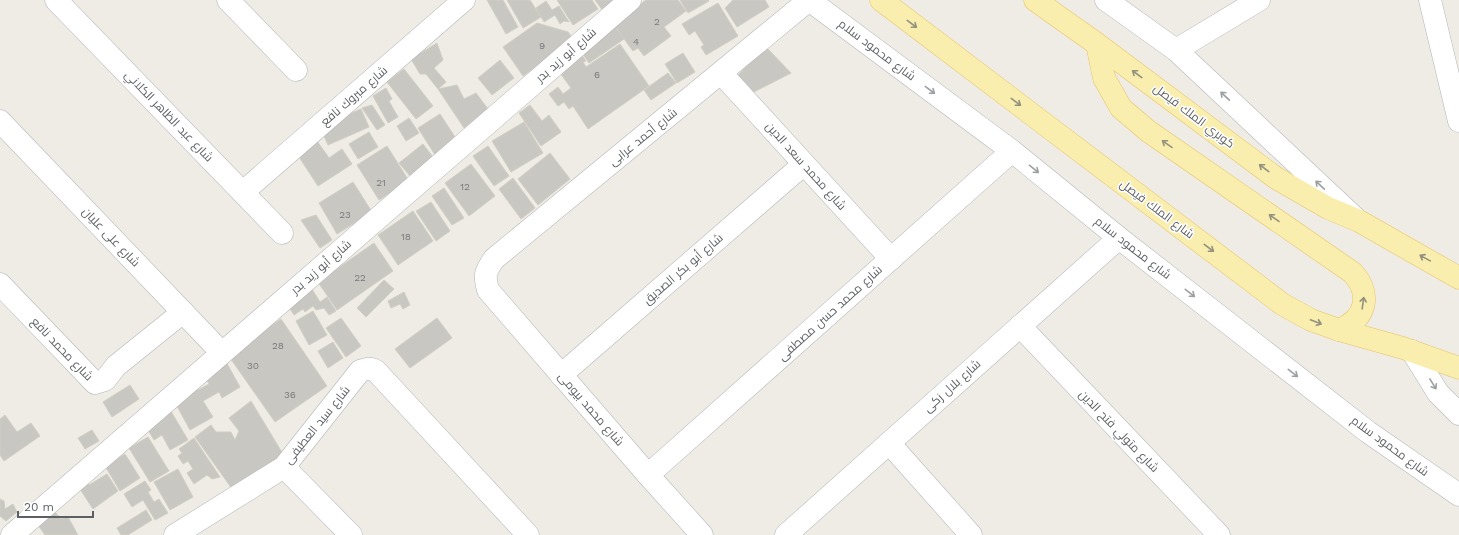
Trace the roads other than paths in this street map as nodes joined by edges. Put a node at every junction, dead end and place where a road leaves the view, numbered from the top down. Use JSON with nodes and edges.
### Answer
{"nodes":[{"id":1,"x":56,"y":0,"type":"edge"},
{"id":2,"x":228,"y":0,"type":"edge"},
{"id":3,"x":464,"y":0,"type":"edge"},
{"id":4,"x":630,"y":0,"type":"edge"},
{"id":5,"x":809,"y":0,"type":"edge"},
{"id":6,"x":881,"y":0,"type":"edge"},
{"id":7,"x":1035,"y":0,"type":"edge"},
{"id":8,"x":1106,"y":0,"type":"edge"},
{"id":9,"x":1258,"y":0,"type":"edge"},
{"id":10,"x":1430,"y":0,"type":"edge"},
{"id":11,"x":1097,"y":44,"type":"junction"},
{"id":12,"x":1176,"y":50,"type":"junction"},
{"id":13,"x":296,"y":70,"type":"dead end"},
{"id":14,"x":721,"y":73,"type":"junction"},
{"id":15,"x":0,"y":121,"type":"edge"},
{"id":16,"x":1459,"y":121,"type":"edge"},
{"id":17,"x":1012,"y":151,"type":"junction"},
{"id":18,"x":804,"y":164,"type":"junction"},
{"id":19,"x":243,"y":192,"type":"junction"},
{"id":20,"x":1359,"y":221,"type":"junction"},
{"id":21,"x":282,"y":233,"type":"dead end"},
{"id":22,"x":1119,"y":238,"type":"junction"},
{"id":23,"x":891,"y":259,"type":"junction"},
{"id":24,"x":1455,"y":270,"type":"edge"},
{"id":25,"x":485,"y":279,"type":"joint"},
{"id":26,"x":0,"y":284,"type":"edge"},
{"id":27,"x":183,"y":312,"type":"junction"},
{"id":28,"x":1020,"y":326,"type":"junction"},
{"id":29,"x":1339,"y":330,"type":"junction"},
{"id":30,"x":1412,"y":351,"type":"junction"},
{"id":31,"x":222,"y":353,"type":"junction"},
{"id":32,"x":1459,"y":368,"type":"edge"},
{"id":33,"x":561,"y":375,"type":"junction"},
{"id":34,"x":1459,"y":414,"type":"edge"},
{"id":35,"x":889,"y":443,"type":"junction"},
{"id":36,"x":284,"y":467,"type":"junction"},
{"id":37,"x":648,"y":475,"type":"junction"},
{"id":38,"x":1459,"y":495,"type":"edge"},
{"id":39,"x":12,"y":535,"type":"edge"},
{"id":40,"x":175,"y":535,"type":"edge"},
{"id":41,"x":351,"y":535,"type":"edge"},
{"id":42,"x":528,"y":535,"type":"edge"},
{"id":43,"x":702,"y":535,"type":"edge"},
{"id":44,"x":786,"y":535,"type":"edge"},
{"id":45,"x":971,"y":535,"type":"edge"},
{"id":46,"x":1219,"y":535,"type":"edge"}],
"edges":[{"from":1,"to":19,"type":"street","name":"شارع عبد الظاهر الكلاني"},
{"from":2,"to":13,"type":"street"},
{"from":3,"to":19,"type":"street","name":"شارع مبروك نافع"},
{"from":4,"to":31,"type":"street","name":"شارع أبو زيد بدر"},
{"from":5,"to":14,"type":"street","name":"شارع أحمد عرابى"},
{"from":5,"to":17,"type":"street","name":"شارع محمود سلام","one_way":true},
{"from":6,"to":29,"type":"main road","name":"شارع الملك فيصل","one_way":true},
{"from":7,"to":11,"type":"main road","name":"كوبري الملك فيصل"},
{"from":8,"to":12,"type":"street"},
{"from":9,"to":12,"type":"street"},
{"from":10,"to":16,"type":"street"},
{"from":20,"to":11,"type":"main road","name":"كوبري الملك فيصل","one_way":true},
{"from":29,"to":11,"type":"main road","one_way":true},
{"from":20,"to":12,"type":"street","one_way":true},
{"from":14,"to":18,"type":"street","name":"شارع محمد سعد الدين"},
{"from":14,"to":25,"type":"street","name":"شارع أحمد عرابى"},
{"from":15,"to":27,"type":"street","name":"شارع على عليان"},
{"from":17,"to":22,"type":"street","name":"شارع محمود سلام","one_way":true},
{"from":17,"to":23,"type":"street","name":"شارع محمد حسن مصطفى"},
{"from":18,"to":23,"type":"street","name":"شارع محمد سعد الدين"},
{"from":18,"to":33,"type":"street","name":"شارع أبو بكر الصديق"},
{"from":19,"to":21,"type":"street","name":"شارع عبد الظاهر الكلاني"},
{"from":24,"to":20,"type":"main road","one_way":true},
{"from":22,"to":28,"type":"street","name":"شارع بلال زكى"},
{"from":22,"to":38,"type":"street","name":"شارع محمود سلام","one_way":true},
{"from":23,"to":37,"type":"street","name":"شارع محمد حسن مصطفى"},
{"from":25,"to":33,"type":"street","name":"شارع محمد بيومى"},
{"from":26,"to":27,"type":"street","name":"شارع محمد نافع"},
{"from":27,"to":31,"type":"street","name":"شارع على عليان"},
{"from":28,"to":35,"type":"street","name":"شارع بلال زكى"},
{"from":28,"to":46,"type":"street","name":"شارع متولي فتح الدين"},
{"from":29,"to":30,"type":"main road","name":"شارع الملك فيصل"},
{"from":30,"to":32,"type":"main road","name":"شارع الملك فيصل"},
{"from":30,"to":34,"type":"street","one_way":true},
{"from":31,"to":39,"type":"street","name":"شارع أبو زيد بدر"},
{"from":33,"to":37,"type":"street","name":"شارع محمد بيومى"},
{"from":35,"to":44,"type":"street","name":"شارع بلال زكى"},
{"from":35,"to":45,"type":"street"},
{"from":36,"to":40,"type":"street","name":"شارع سيد العطيفى"},
{"from":36,"to":41,"type":"street"},
{"from":36,"to":42,"type":"street","name":"شارع سيد العطيفى"},
{"from":37,"to":43,"type":"street","name":"شارع محمد بيومى"}]}
